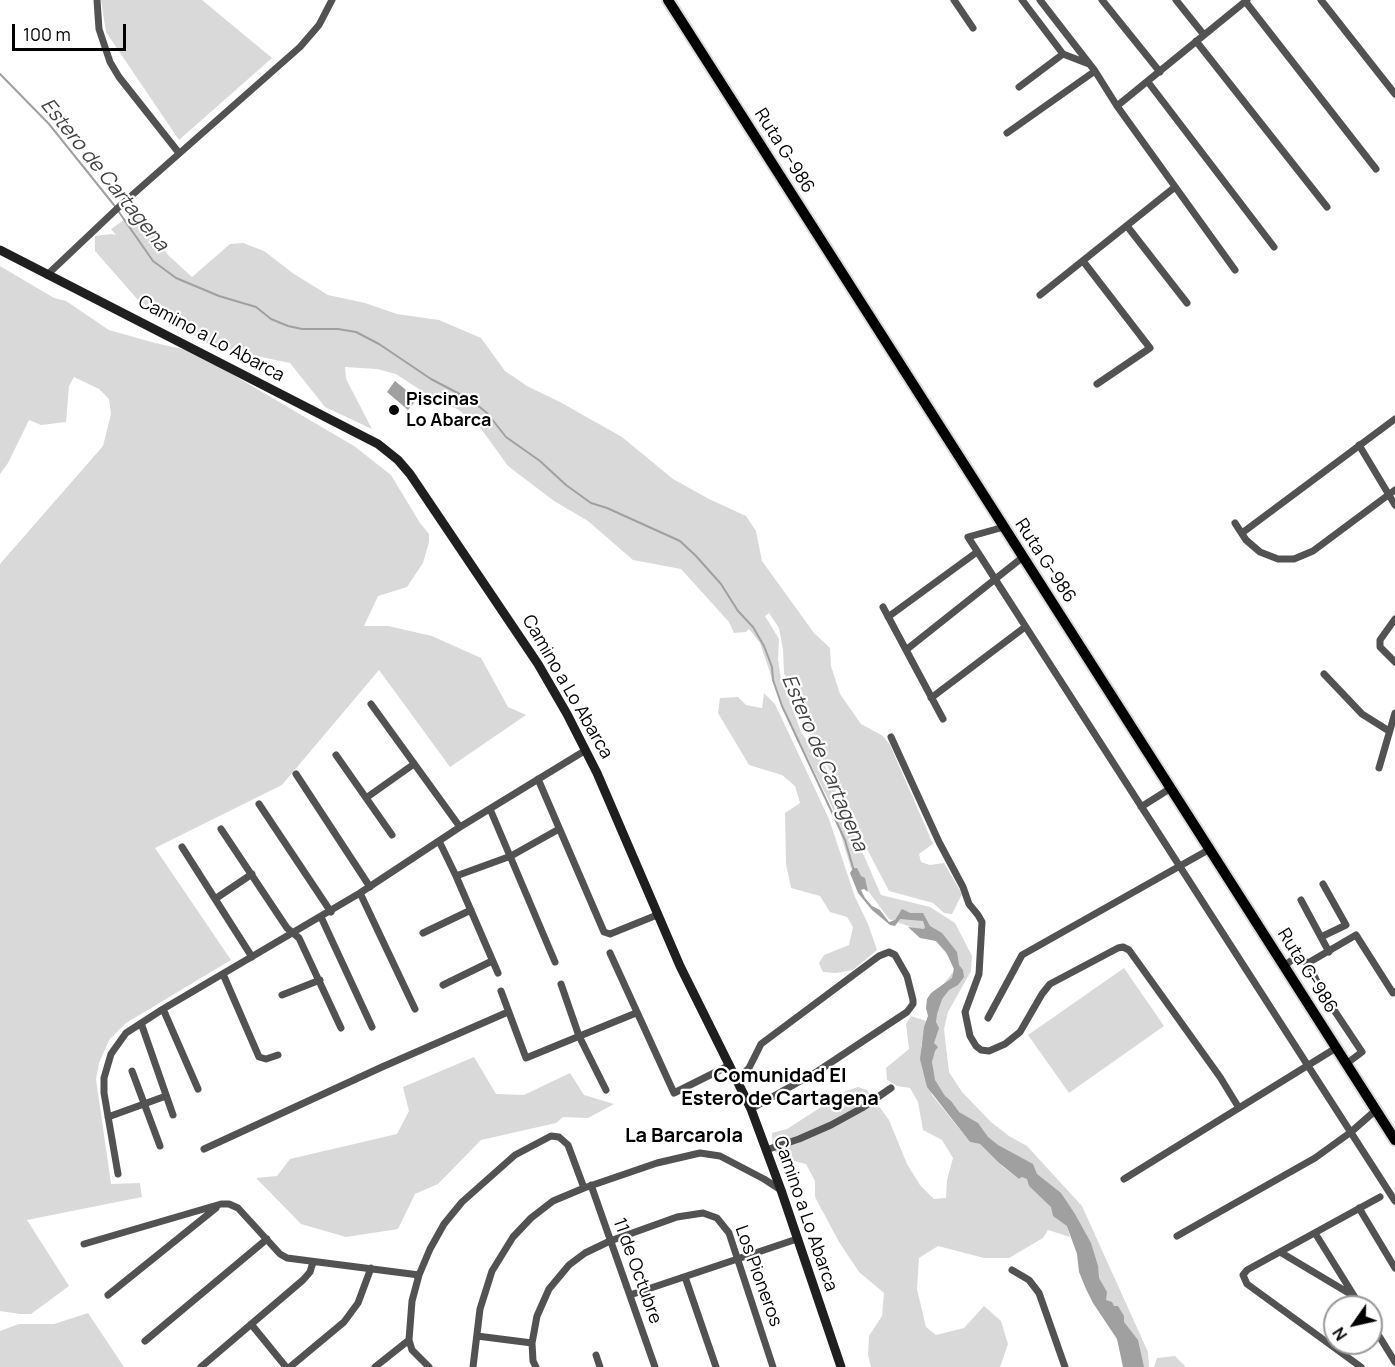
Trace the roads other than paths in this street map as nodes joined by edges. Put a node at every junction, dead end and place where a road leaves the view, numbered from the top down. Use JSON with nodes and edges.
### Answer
{"nodes":[{"id":1,"x":97,"y":0,"type":"edge"},
{"id":2,"x":332,"y":0,"type":"edge"},
{"id":3,"x":668,"y":0,"type":"edge"},
{"id":4,"x":954,"y":0,"type":"edge"},
{"id":5,"x":1022,"y":0,"type":"edge"},
{"id":6,"x":1040,"y":0,"type":"edge"},
{"id":7,"x":1102,"y":0,"type":"edge"},
{"id":8,"x":1176,"y":0,"type":"edge"},
{"id":9,"x":1321,"y":0,"type":"edge"},
{"id":10,"x":1246,"y":1,"type":"edge"},
{"id":11,"x":973,"y":28,"type":"dead end"},
{"id":12,"x":1204,"y":34,"type":"junction"},
{"id":13,"x":1196,"y":41,"type":"junction"},
{"id":14,"x":1063,"y":54,"type":"junction"},
{"id":15,"x":1089,"y":64,"type":"junction"},
{"id":16,"x":1095,"y":71,"type":"junction"},
{"id":17,"x":1160,"y":72,"type":"junction"},
{"id":18,"x":1148,"y":82,"type":"junction"},
{"id":19,"x":1019,"y":87,"type":"dead end"},
{"id":20,"x":1395,"y":94,"type":"edge"},
{"id":21,"x":1117,"y":106,"type":"junction"},
{"id":22,"x":1007,"y":133,"type":"dead end"},
{"id":23,"x":179,"y":153,"type":"junction"},
{"id":24,"x":1376,"y":169,"type":"dead end"},
{"id":25,"x":1175,"y":187,"type":"junction"},
{"id":26,"x":1327,"y":207,"type":"dead end"},
{"id":27,"x":1127,"y":226,"type":"junction"},
{"id":28,"x":1274,"y":247,"type":"dead end"},
{"id":29,"x":0,"y":250,"type":"edge"},
{"id":30,"x":1083,"y":261,"type":"junction"},
{"id":31,"x":1235,"y":270,"type":"dead end"},
{"id":32,"x":47,"y":275,"type":"junction"},
{"id":33,"x":1040,"y":294,"type":"dead end"},
{"id":34,"x":1187,"y":303,"type":"dead end"},
{"id":35,"x":1096,"y":384,"type":"dead end"},
{"id":36,"x":1395,"y":419,"type":"edge"},
{"id":37,"x":1359,"y":445,"type":"junction"},
{"id":38,"x":1392,"y":492,"type":"edge"},
{"id":39,"x":1395,"y":505,"type":"edge"},
{"id":40,"x":1235,"y":523,"type":"dead end"},
{"id":41,"x":1004,"y":526,"type":"junction"},
{"id":42,"x":1242,"y":533,"type":"junction"},
{"id":43,"x":977,"y":552,"type":"junction"},
{"id":44,"x":1023,"y":557,"type":"junction"},
{"id":45,"x":995,"y":579,"type":"junction"},
{"id":46,"x":884,"y":607,"type":"dead end"},
{"id":47,"x":888,"y":617,"type":"junction"},
{"id":48,"x":1395,"y":619,"type":"edge"},
{"id":49,"x":1026,"y":627,"type":"junction"},
{"id":50,"x":906,"y":650,"type":"junction"},
{"id":51,"x":1395,"y":662,"type":"edge"},
{"id":52,"x":1324,"y":674,"type":"dead end"},
{"id":53,"x":931,"y":698,"type":"junction"},
{"id":54,"x":371,"y":704,"type":"dead end"},
{"id":55,"x":1395,"y":713,"type":"edge"},
{"id":56,"x":943,"y":719,"type":"dead end"},
{"id":57,"x":1389,"y":731,"type":"junction"},
{"id":58,"x":891,"y":737,"type":"dead end"},
{"id":59,"x":586,"y":750,"type":"junction"},
{"id":60,"x":336,"y":755,"type":"dead end"},
{"id":61,"x":414,"y":764,"type":"junction"},
{"id":62,"x":1379,"y":768,"type":"dead end"},
{"id":63,"x":296,"y":774,"type":"dead end"},
{"id":64,"x":538,"y":779,"type":"junction"},
{"id":65,"x":1171,"y":788,"type":"junction"},
{"id":66,"x":366,"y":798,"type":"junction"},
{"id":67,"x":259,"y":804,"type":"dead end"},
{"id":68,"x":1141,"y":807,"type":"junction"},
{"id":69,"x":490,"y":809,"type":"junction"},
{"id":70,"x":460,"y":827,"type":"junction"},
{"id":71,"x":221,"y":829,"type":"dead end"},
{"id":72,"x":559,"y":829,"type":"junction"},
{"id":73,"x":392,"y":834,"type":"dead end"},
{"id":74,"x":439,"y":841,"type":"junction"},
{"id":75,"x":182,"y":847,"type":"dead end"},
{"id":76,"x":1210,"y":849,"type":"junction"},
{"id":77,"x":511,"y":856,"type":"junction"},
{"id":78,"x":1179,"y":866,"type":"junction"},
{"id":79,"x":252,"y":874,"type":"junction"},
{"id":80,"x":456,"y":876,"type":"junction"},
{"id":81,"x":1323,"y":885,"type":"dead end"},
{"id":82,"x":370,"y":887,"type":"junction"},
{"id":83,"x":360,"y":893,"type":"junction"},
{"id":84,"x":215,"y":899,"type":"junction"},
{"id":85,"x":1301,"y":900,"type":"dead end"},
{"id":86,"x":471,"y":910,"type":"junction"},
{"id":87,"x":331,"y":912,"type":"junction"},
{"id":88,"x":657,"y":915,"type":"junction"},
{"id":89,"x":321,"y":917,"type":"junction"},
{"id":90,"x":293,"y":933,"type":"junction"},
{"id":91,"x":423,"y":933,"type":"dead end"},
{"id":92,"x":1322,"y":937,"type":"junction"},
{"id":93,"x":1329,"y":952,"type":"junction"},
{"id":94,"x":610,"y":953,"type":"dead end"},
{"id":95,"x":252,"y":957,"type":"junction"},
{"id":96,"x":492,"y":961,"type":"junction"},
{"id":97,"x":555,"y":962,"type":"dead end"},
{"id":98,"x":1308,"y":963,"type":"junction"},
{"id":99,"x":1284,"y":966,"type":"junction"},
{"id":100,"x":498,"y":973,"type":"dead end"},
{"id":101,"x":223,"y":974,"type":"junction"},
{"id":102,"x":320,"y":980,"type":"junction"},
{"id":103,"x":561,"y":984,"type":"dead end"},
{"id":104,"x":443,"y":985,"type":"dead end"},
{"id":105,"x":501,"y":992,"type":"dead end"},
{"id":106,"x":1395,"y":992,"type":"edge"},
{"id":107,"x":282,"y":995,"type":"dead end"},
{"id":108,"x":163,"y":1009,"type":"junction"},
{"id":109,"x":415,"y":1009,"type":"dead end"},
{"id":110,"x":508,"y":1012,"type":"junction"},
{"id":111,"x":636,"y":1013,"type":"junction"},
{"id":112,"x":988,"y":1018,"type":"dead end"},
{"id":113,"x":141,"y":1023,"type":"junction"},
{"id":114,"x":372,"y":1027,"type":"dead end"},
{"id":115,"x":341,"y":1028,"type":"dead end"},
{"id":116,"x":579,"y":1036,"type":"junction"},
{"id":117,"x":1336,"y":1048,"type":"junction"},
{"id":118,"x":278,"y":1055,"type":"dead end"},
{"id":119,"x":1346,"y":1064,"type":"junction"},
{"id":120,"x":730,"y":1065,"type":"junction"},
{"id":121,"x":1309,"y":1065,"type":"junction"},
{"id":122,"x":132,"y":1071,"type":"dead end"},
{"id":123,"x":737,"y":1080,"type":"junction"},
{"id":124,"x":891,"y":1088,"type":"dead end"},
{"id":125,"x":198,"y":1089,"type":"dead end"},
{"id":126,"x":606,"y":1090,"type":"dead end"},
{"id":127,"x":166,"y":1096,"type":"junction"},
{"id":128,"x":144,"y":1104,"type":"junction"},
{"id":129,"x":1239,"y":1108,"type":"junction"},
{"id":130,"x":751,"y":1109,"type":"junction"},
{"id":131,"x":1376,"y":1110,"type":"junction"},
{"id":132,"x":173,"y":1115,"type":"dead end"},
{"id":133,"x":108,"y":1117,"type":"junction"},
{"id":134,"x":1351,"y":1132,"type":"junction"},
{"id":135,"x":1395,"y":1140,"type":"edge"},
{"id":136,"x":160,"y":1146,"type":"dead end"},
{"id":137,"x":204,"y":1149,"type":"dead end"},
{"id":138,"x":766,"y":1150,"type":"junction"},
{"id":139,"x":118,"y":1174,"type":"dead end"},
{"id":140,"x":1124,"y":1179,"type":"dead end"},
{"id":141,"x":587,"y":1187,"type":"junction"},
{"id":142,"x":781,"y":1190,"type":"junction"},
{"id":143,"x":1380,"y":1197,"type":"dead end"},
{"id":144,"x":1395,"y":1200,"type":"edge"},
{"id":145,"x":221,"y":1204,"type":"junction"},
{"id":146,"x":1359,"y":1208,"type":"junction"},
{"id":147,"x":1315,"y":1233,"type":"junction"},
{"id":148,"x":1177,"y":1236,"type":"dead end"},
{"id":149,"x":267,"y":1239,"type":"junction"},
{"id":150,"x":798,"y":1239,"type":"junction"},
{"id":151,"x":610,"y":1241,"type":"junction"},
{"id":152,"x":84,"y":1244,"type":"dead end"},
{"id":153,"x":1280,"y":1252,"type":"junction"},
{"id":154,"x":738,"y":1260,"type":"junction"},
{"id":155,"x":313,"y":1262,"type":"junction"},
{"id":156,"x":371,"y":1268,"type":"junction"},
{"id":157,"x":1395,"y":1268,"type":"edge"},
{"id":158,"x":1012,"y":1270,"type":"dead end"},
{"id":159,"x":419,"y":1275,"type":"junction"},
{"id":160,"x":685,"y":1277,"type":"junction"},
{"id":161,"x":108,"y":1295,"type":"dead end"},
{"id":162,"x":630,"y":1295,"type":"junction"},
{"id":163,"x":1351,"y":1295,"type":"edge"},
{"id":164,"x":1353,"y":1295,"type":"edge"},
{"id":165,"x":251,"y":1324,"type":"junction"},
{"id":166,"x":477,"y":1336,"type":"junction"},
{"id":167,"x":409,"y":1340,"type":"junction"},
{"id":168,"x":145,"y":1341,"type":"dead end"},
{"id":169,"x":1383,"y":1342,"type":"edge"},
{"id":170,"x":532,"y":1343,"type":"junction"},
{"id":171,"x":596,"y":1355,"type":"dead end"},
{"id":172,"x":1395,"y":1362,"type":"edge"},
{"id":173,"x":533,"y":1365,"type":"edge"},
{"id":174,"x":471,"y":1366,"type":"edge"},
{"id":175,"x":201,"y":1367,"type":"edge"},
{"id":176,"x":288,"y":1367,"type":"edge"},
{"id":177,"x":375,"y":1367,"type":"edge"},
{"id":178,"x":429,"y":1367,"type":"edge"},
{"id":179,"x":600,"y":1367,"type":"edge"},
{"id":180,"x":655,"y":1367,"type":"edge"},
{"id":181,"x":716,"y":1367,"type":"edge"},
{"id":182,"x":773,"y":1367,"type":"edge"},
{"id":183,"x":841,"y":1367,"type":"edge"},
{"id":184,"x":1065,"y":1367,"type":"edge"},
{"id":185,"x":1361,"y":1367,"type":"edge"}],
"edges":[{"from":1,"to":23,"type":"street"},
{"from":2,"to":23,"type":"street"},
{"from":3,"to":41,"type":"main road","name":"Ruta G-986"},
{"from":4,"to":11,"type":"street"},
{"from":5,"to":14,"type":"street"},
{"from":6,"to":15,"type":"street"},
{"from":7,"to":17,"type":"street"},
{"from":8,"to":12,"type":"street"},
{"from":9,"to":20,"type":"street"},
{"from":10,"to":12,"type":"street"},
{"from":10,"to":24,"type":"street"},
{"from":12,"to":13,"type":"street"},
{"from":13,"to":17,"type":"street"},
{"from":13,"to":26,"type":"street"},
{"from":14,"to":15,"type":"street"},
{"from":14,"to":19,"type":"street"},
{"from":15,"to":16,"type":"street"},
{"from":16,"to":21,"type":"street"},
{"from":16,"to":22,"type":"street"},
{"from":17,"to":18,"type":"street"},
{"from":18,"to":21,"type":"street"},
{"from":18,"to":28,"type":"street"},
{"from":21,"to":25,"type":"street"},
{"from":23,"to":32,"type":"street"},
{"from":25,"to":27,"type":"street"},
{"from":25,"to":31,"type":"street"},
{"from":27,"to":30,"type":"street"},
{"from":27,"to":34,"type":"street"},
{"from":29,"to":32,"type":"main road","name":"Camino a Lo Abarca"},
{"from":30,"to":33,"type":"street"},
{"from":30,"to":35,"type":"street"},
{"from":32,"to":59,"type":"main road","name":"Camino a Lo Abarca"},
{"from":36,"to":37,"type":"street"},
{"from":37,"to":38,"type":"street"},
{"from":37,"to":42,"type":"street"},
{"from":38,"to":39,"type":"street"},
{"from":38,"to":42,"type":"street"},
{"from":40,"to":42,"type":"street"},
{"from":41,"to":43,"type":"street"},
{"from":41,"to":44,"type":"main road","name":"Ruta G-986"},
{"from":43,"to":45,"type":"street"},
{"from":43,"to":47,"type":"street"},
{"from":44,"to":45,"type":"street"},
{"from":44,"to":65,"type":"main road","name":"Ruta G-986"},
{"from":45,"to":49,"type":"street"},
{"from":45,"to":50,"type":"street"},
{"from":46,"to":47,"type":"street"},
{"from":47,"to":50,"type":"street"},
{"from":48,"to":51,"type":"street"},
{"from":49,"to":53,"type":"street"},
{"from":49,"to":68,"type":"street"},
{"from":50,"to":53,"type":"street"},
{"from":52,"to":57,"type":"street"},
{"from":53,"to":56,"type":"street"},
{"from":54,"to":61,"type":"street"},
{"from":55,"to":57,"type":"street"},
{"from":57,"to":62,"type":"street"},
{"from":58,"to":129,"type":"street"},
{"from":59,"to":64,"type":"street"},
{"from":59,"to":88,"type":"main road","name":"Camino a Lo Abarca"},
{"from":60,"to":66,"type":"street"},
{"from":61,"to":66,"type":"street"},
{"from":61,"to":70,"type":"street"},
{"from":63,"to":82,"type":"street"},
{"from":64,"to":69,"type":"street"},
{"from":64,"to":72,"type":"street"},
{"from":65,"to":68,"type":"street"},
{"from":65,"to":76,"type":"main road","name":"Ruta G-986"},
{"from":66,"to":73,"type":"street"},
{"from":67,"to":87,"type":"street"},
{"from":68,"to":78,"type":"street"},
{"from":69,"to":70,"type":"street"},
{"from":69,"to":77,"type":"street"},
{"from":70,"to":74,"type":"street"},
{"from":71,"to":79,"type":"street"},
{"from":72,"to":77,"type":"street"},
{"from":72,"to":88,"type":"street"},
{"from":74,"to":80,"type":"street"},
{"from":74,"to":82,"type":"street"},
{"from":75,"to":84,"type":"street"},
{"from":76,"to":78,"type":"street"},
{"from":76,"to":99,"type":"main road","name":"Ruta G-986"},
{"from":77,"to":80,"type":"street"},
{"from":77,"to":97,"type":"street"},
{"from":78,"to":112,"type":"street"},
{"from":78,"to":121,"type":"street"},
{"from":79,"to":84,"type":"street"},
{"from":79,"to":90,"type":"street"},
{"from":80,"to":86,"type":"street"},
{"from":81,"to":92,"type":"street"},
{"from":82,"to":83,"type":"street"},
{"from":83,"to":87,"type":"street"},
{"from":83,"to":109,"type":"street"},
{"from":84,"to":95,"type":"street"},
{"from":85,"to":92,"type":"street"},
{"from":86,"to":91,"type":"street"},
{"from":86,"to":96,"type":"street"},
{"from":87,"to":89,"type":"street"},
{"from":88,"to":120,"type":"main road","name":"Camino a Lo Abarca"},
{"from":89,"to":90,"type":"street"},
{"from":89,"to":114,"type":"street"},
{"from":90,"to":95,"type":"street"},
{"from":90,"to":102,"type":"street"},
{"from":92,"to":93,"type":"street"},
{"from":93,"to":98,"type":"street"},
{"from":93,"to":106,"type":"street"},
{"from":94,"to":111,"type":"street"},
{"from":95,"to":101,"type":"street"},
{"from":96,"to":100,"type":"street"},
{"from":96,"to":104,"type":"street"},
{"from":98,"to":99,"type":"street"},
{"from":98,"to":119,"type":"street"},
{"from":99,"to":117,"type":"main road","name":"Ruta G-986"},
{"from":101,"to":108,"type":"street"},
{"from":101,"to":118,"type":"street"},
{"from":102,"to":107,"type":"street"},
{"from":102,"to":115,"type":"street"},
{"from":103,"to":116,"type":"street"},
{"from":105,"to":110,"type":"street"},
{"from":108,"to":113,"type":"street"},
{"from":108,"to":125,"type":"street"},
{"from":110,"to":116,"type":"street"},
{"from":110,"to":137,"type":"street"},
{"from":111,"to":116,"type":"street"},
{"from":111,"to":120,"type":"street"},
{"from":113,"to":127,"type":"street"},
{"from":113,"to":133,"type":"street"},
{"from":116,"to":126,"type":"street"},
{"from":117,"to":119,"type":"main road","name":"Ruta G-986"},
{"from":117,"to":121,"type":"street"},
{"from":119,"to":131,"type":"main road","name":"Ruta G-986"},
{"from":120,"to":123,"type":"main road","name":"Camino a Lo Abarca"},
{"from":121,"to":129,"type":"street"},
{"from":121,"to":134,"type":"street"},
{"from":122,"to":128,"type":"street"},
{"from":123,"to":130,"type":"main road","name":"Camino a Lo Abarca"},
{"from":123,"to":130,"type":"street"},
{"from":124,"to":138,"type":"street"},
{"from":127,"to":128,"type":"street"},
{"from":127,"to":132,"type":"street"},
{"from":128,"to":133,"type":"street"},
{"from":128,"to":136,"type":"street"},
{"from":129,"to":140,"type":"street"},
{"from":130,"to":138,"type":"main road","name":"Camino a Lo Abarca"},
{"from":131,"to":134,"type":"street"},
{"from":131,"to":135,"type":"main road","name":"Ruta G-986"},
{"from":133,"to":139,"type":"street"},
{"from":134,"to":144,"type":"street"},
{"from":134,"to":148,"type":"street"},
{"from":138,"to":142,"type":"main road","name":"Camino a Lo Abarca"},
{"from":141,"to":142,"type":"street"},
{"from":141,"to":151,"type":"street","name":"11 de Octubre"},
{"from":141,"to":159,"type":"street","name":"11 de Octubre"},
{"from":141,"to":166,"type":"street"},
{"from":142,"to":150,"type":"main road","name":"Camino a Lo Abarca"},
{"from":143,"to":146,"type":"street"},
{"from":145,"to":149,"type":"street"},
{"from":145,"to":152,"type":"street"},
{"from":145,"to":161,"type":"street"},
{"from":146,"to":147,"type":"street"},
{"from":146,"to":157,"type":"street"},
{"from":147,"to":153,"type":"street"},
{"from":147,"to":164,"type":"street"},
{"from":149,"to":155,"type":"street"},
{"from":149,"to":168,"type":"street"},
{"from":150,"to":154,"type":"street"},
{"from":150,"to":183,"type":"main road","name":"Camino a Lo Abarca"},
{"from":151,"to":154,"type":"street","name":"Los Pioneros"},
{"from":151,"to":162,"type":"street","name":"11 de Octubre"},
{"from":151,"to":170,"type":"street","name":"Los Pioneros"},
{"from":153,"to":163,"type":"street"},
{"from":153,"to":185,"type":"street"},
{"from":154,"to":160,"type":"street"},
{"from":154,"to":182,"type":"street","name":"Los Pioneros"},
{"from":155,"to":156,"type":"street"},
{"from":155,"to":165,"type":"street"},
{"from":156,"to":159,"type":"street"},
{"from":156,"to":176,"type":"street"},
{"from":158,"to":184,"type":"street"},
{"from":159,"to":167,"type":"street","name":"11 de Octubre"},
{"from":160,"to":162,"type":"street"},
{"from":160,"to":181,"type":"street"},
{"from":162,"to":180,"type":"street","name":"11 de Octubre"},
{"from":165,"to":175,"type":"street"},
{"from":165,"to":176,"type":"street"},
{"from":166,"to":170,"type":"street"},
{"from":166,"to":174,"type":"street"},
{"from":167,"to":177,"type":"street"},
{"from":167,"to":178,"type":"street"},
{"from":169,"to":172,"type":"street"},
{"from":170,"to":173,"type":"street","name":"Los Pioneros"},
{"from":171,"to":179,"type":"street"}]}
